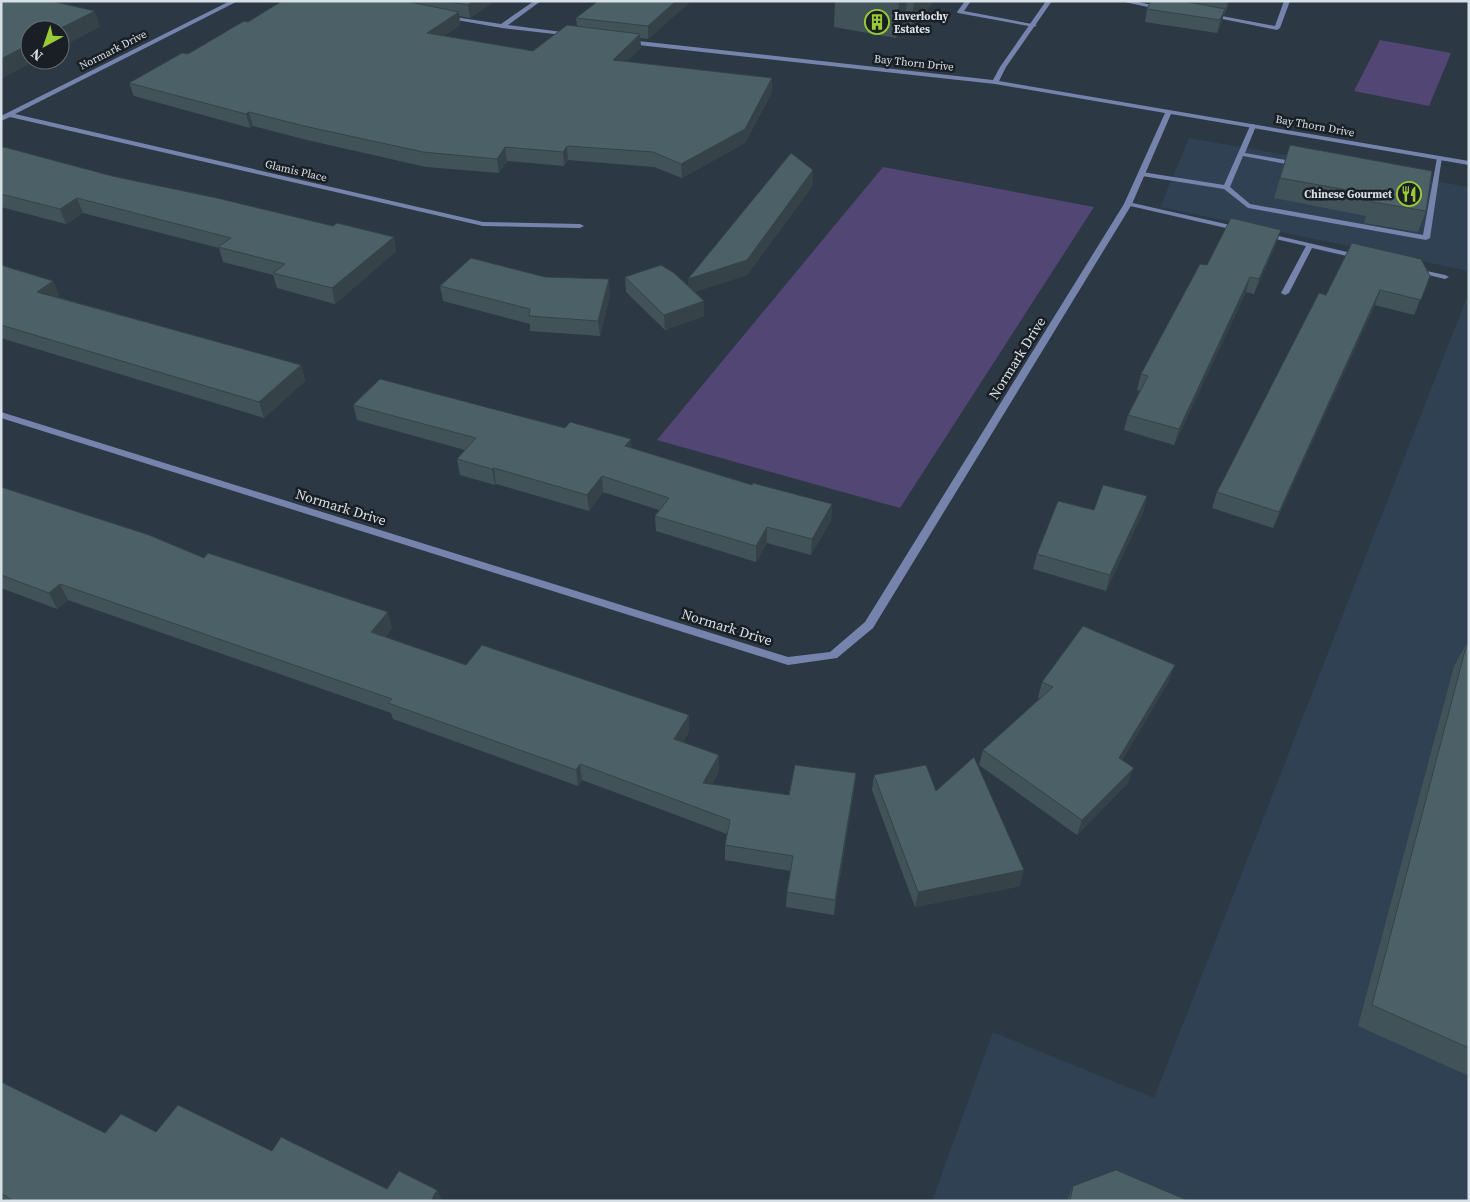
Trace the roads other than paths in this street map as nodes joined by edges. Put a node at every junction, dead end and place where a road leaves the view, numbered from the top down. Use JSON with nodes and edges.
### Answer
{"nodes":[{"id":1,"x":235,"y":1,"type":"edge"},
{"id":2,"x":538,"y":1,"type":"edge"},
{"id":3,"x":968,"y":1,"type":"edge"},
{"id":4,"x":1049,"y":1,"type":"edge"},
{"id":5,"x":1126,"y":1,"type":"edge"},
{"id":6,"x":1287,"y":1,"type":"edge"},
{"id":7,"x":1174,"y":10,"type":"edge"},
{"id":8,"x":1202,"y":15,"type":"edge"},
{"id":9,"x":443,"y":17,"type":"edge"},
{"id":10,"x":1034,"y":25,"type":"junction"},
{"id":11,"x":502,"y":26,"type":"junction"},
{"id":12,"x":580,"y":36,"type":"edge"},
{"id":13,"x":618,"y":40,"type":"edge"},
{"id":14,"x":995,"y":82,"type":"junction"},
{"id":15,"x":1169,"y":111,"type":"junction"},
{"id":16,"x":10,"y":115,"type":"junction"},
{"id":17,"x":1,"y":119,"type":"edge"},
{"id":18,"x":1253,"y":126,"type":"junction"},
{"id":19,"x":1241,"y":154,"type":"junction"},
{"id":20,"x":1440,"y":158,"type":"junction"},
{"id":21,"x":1469,"y":163,"type":"edge"},
{"id":22,"x":1308,"y":166,"type":"edge"},
{"id":23,"x":1142,"y":174,"type":"junction"},
{"id":24,"x":1226,"y":187,"type":"junction"},
{"id":25,"x":1424,"y":187,"type":"edge"},
{"id":26,"x":1434,"y":189,"type":"junction"},
{"id":27,"x":1128,"y":204,"type":"junction"},
{"id":28,"x":580,"y":226,"type":"dead end"},
{"id":29,"x":1243,"y":230,"type":"edge"},
{"id":30,"x":1253,"y":232,"type":"edge"},
{"id":31,"x":1310,"y":244,"type":"junction"},
{"id":32,"x":1368,"y":259,"type":"edge"},
{"id":33,"x":1406,"y":268,"type":"edge"},
{"id":34,"x":1445,"y":278,"type":"dead end"},
{"id":35,"x":1285,"y":293,"type":"dead end"},
{"id":36,"x":1,"y":415,"type":"edge"}],
"edges":[{"from":1,"to":16,"type":"street","name":"Normark Drive"},
{"from":2,"to":11,"type":"street"},
{"from":3,"to":10,"type":"street"},
{"from":4,"to":10,"type":"street"},
{"from":5,"to":7,"type":"street"},
{"from":6,"to":8,"type":"street"},
{"from":9,"to":11,"type":"street"},
{"from":10,"to":14,"type":"street"},
{"from":11,"to":12,"type":"street"},
{"from":13,"to":14,"type":"street","name":"Bay Thorn Drive"},
{"from":14,"to":15,"type":"street","name":"Bay Thorn Drive"},
{"from":15,"to":18,"type":"street","name":"Bay Thorn Drive"},
{"from":15,"to":23,"type":"street","name":"Normark Drive"},
{"from":16,"to":17,"type":"street","name":"Normark Drive"},
{"from":16,"to":28,"type":"street","name":"Glamis Place"},
{"from":18,"to":19,"type":"street"},
{"from":18,"to":20,"type":"street","name":"Bay Thorn Drive"},
{"from":19,"to":22,"type":"street"},
{"from":19,"to":24,"type":"street"},
{"from":20,"to":21,"type":"street","name":"Bay Thorn Drive"},
{"from":20,"to":26,"type":"street"},
{"from":23,"to":24,"type":"street"},
{"from":23,"to":27,"type":"street","name":"Normark Drive"},
{"from":24,"to":26,"type":"street"},
{"from":25,"to":26,"type":"street"},
{"from":27,"to":29,"type":"street"},
{"from":27,"to":36,"type":"street","name":"Normark Drive"},
{"from":30,"to":31,"type":"street"},
{"from":31,"to":32,"type":"street"},
{"from":31,"to":35,"type":"street"},
{"from":33,"to":34,"type":"street"}]}
